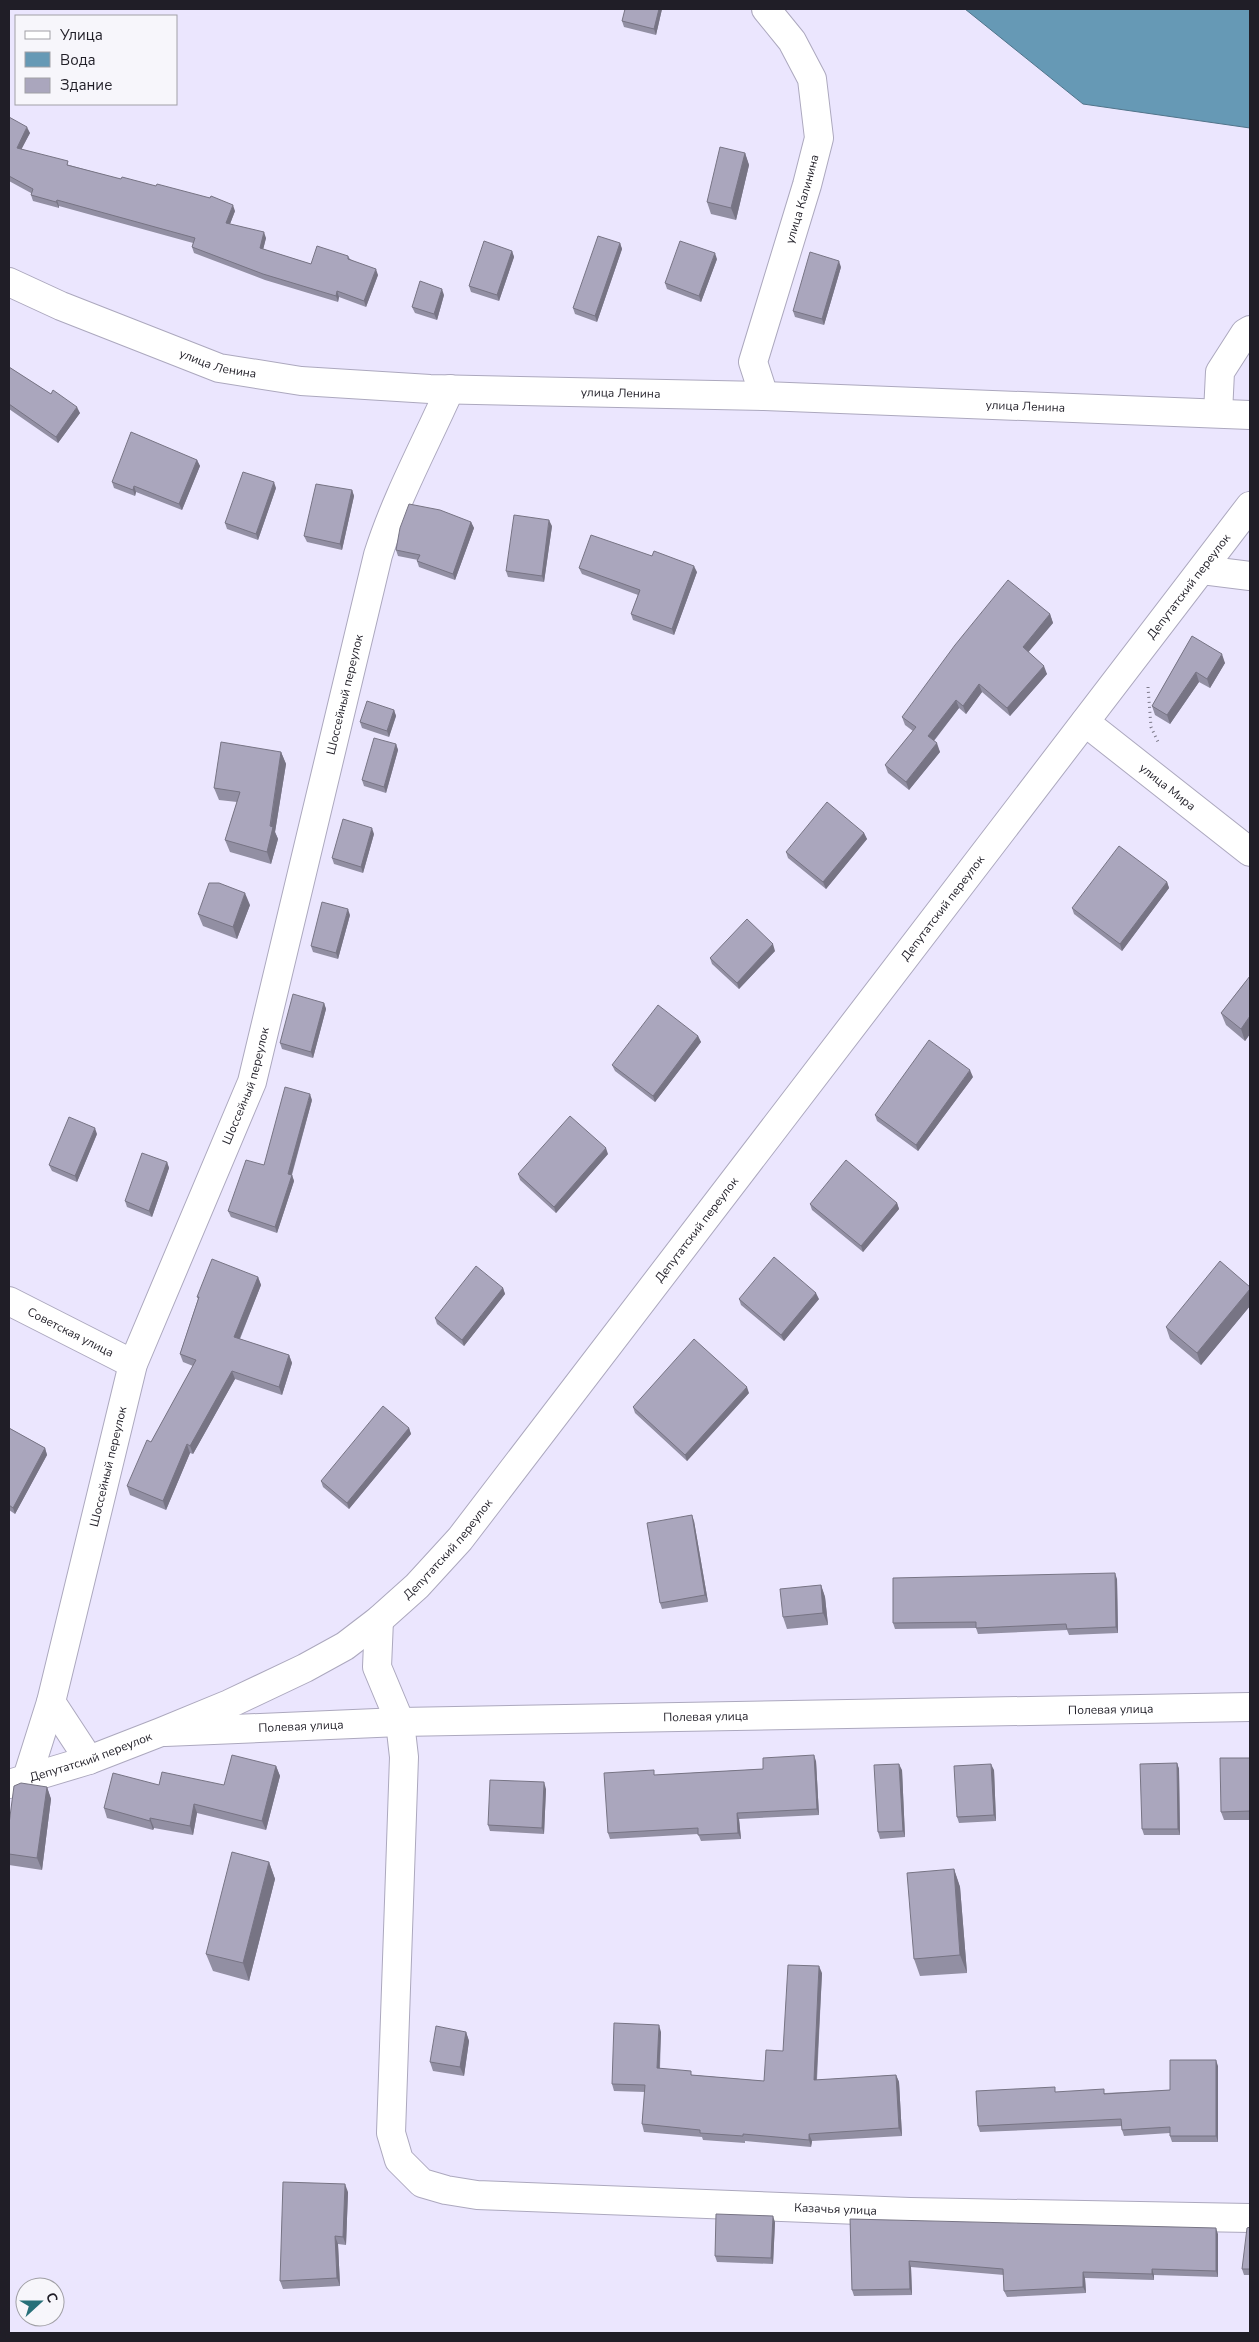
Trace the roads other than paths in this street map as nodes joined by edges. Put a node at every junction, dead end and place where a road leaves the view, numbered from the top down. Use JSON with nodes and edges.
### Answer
{"nodes":[{"id":1,"x":766,"y":9,"type":"edge"},
{"id":2,"x":9,"y":282,"type":"edge"},
{"id":3,"x":1250,"y":330,"type":"edge"},
{"id":4,"x":450,"y":389,"type":"junction"},
{"id":5,"x":764,"y":396,"type":"junction"},
{"id":6,"x":1218,"y":413,"type":"junction"},
{"id":7,"x":1250,"y":415,"type":"edge"},
{"id":8,"x":1250,"y":506,"type":"edge"},
{"id":9,"x":1202,"y":570,"type":"junction"},
{"id":10,"x":1250,"y":576,"type":"edge"},
{"id":11,"x":1085,"y":722,"type":"junction"},
{"id":12,"x":1250,"y":852,"type":"edge"},
{"id":13,"x":9,"y":1300,"type":"edge"},
{"id":14,"x":133,"y":1364,"type":"junction"},
{"id":15,"x":379,"y":1620,"type":"junction"},
{"id":16,"x":51,"y":1702,"type":"junction"},
{"id":17,"x":1250,"y":1707,"type":"edge"},
{"id":18,"x":400,"y":1722,"type":"junction"},
{"id":19,"x":161,"y":1732,"type":"junction"},
{"id":20,"x":90,"y":1760,"type":"junction"},
{"id":21,"x":18,"y":1781,"type":"edge"},
{"id":22,"x":1250,"y":2218,"type":"edge"}],
"edges":[{"from":1,"to":5,"type":"street","name":"улица Калинина"},
{"from":2,"to":4,"type":"street","name":"улица Ленина"},
{"from":3,"to":6,"type":"street"},
{"from":4,"to":5,"type":"street","name":"улица Ленина"},
{"from":4,"to":14,"type":"street","name":"Шоссейный переулок"},
{"from":5,"to":6,"type":"street","name":"улица Ленина"},
{"from":6,"to":7,"type":"street","name":"улица Ленина"},
{"from":8,"to":9,"type":"street","name":"Депутатский переулок"},
{"from":9,"to":10,"type":"street"},
{"from":9,"to":11,"type":"street","name":"Депутатский переулок"},
{"from":11,"to":12,"type":"street","name":"улица Мира"},
{"from":11,"to":15,"type":"street","name":"Депутатский переулок"},
{"from":13,"to":14,"type":"street","name":"Советская улица"},
{"from":14,"to":16,"type":"street","name":"Шоссейный переулок"},
{"from":15,"to":18,"type":"street"},
{"from":15,"to":19,"type":"street","name":"Депутатский переулок"},
{"from":16,"to":20,"type":"street"},
{"from":16,"to":21,"type":"street","name":"Шоссейный переулок"},
{"from":17,"to":18,"type":"street","name":"Полевая улица"},
{"from":18,"to":19,"type":"street","name":"Полевая улица"},
{"from":18,"to":22,"type":"street","name":"Казачья улица"},
{"from":19,"to":20,"type":"street","name":"Депутатский переулок"},
{"from":20,"to":21,"type":"street","name":"Депутатский переулок"}]}
